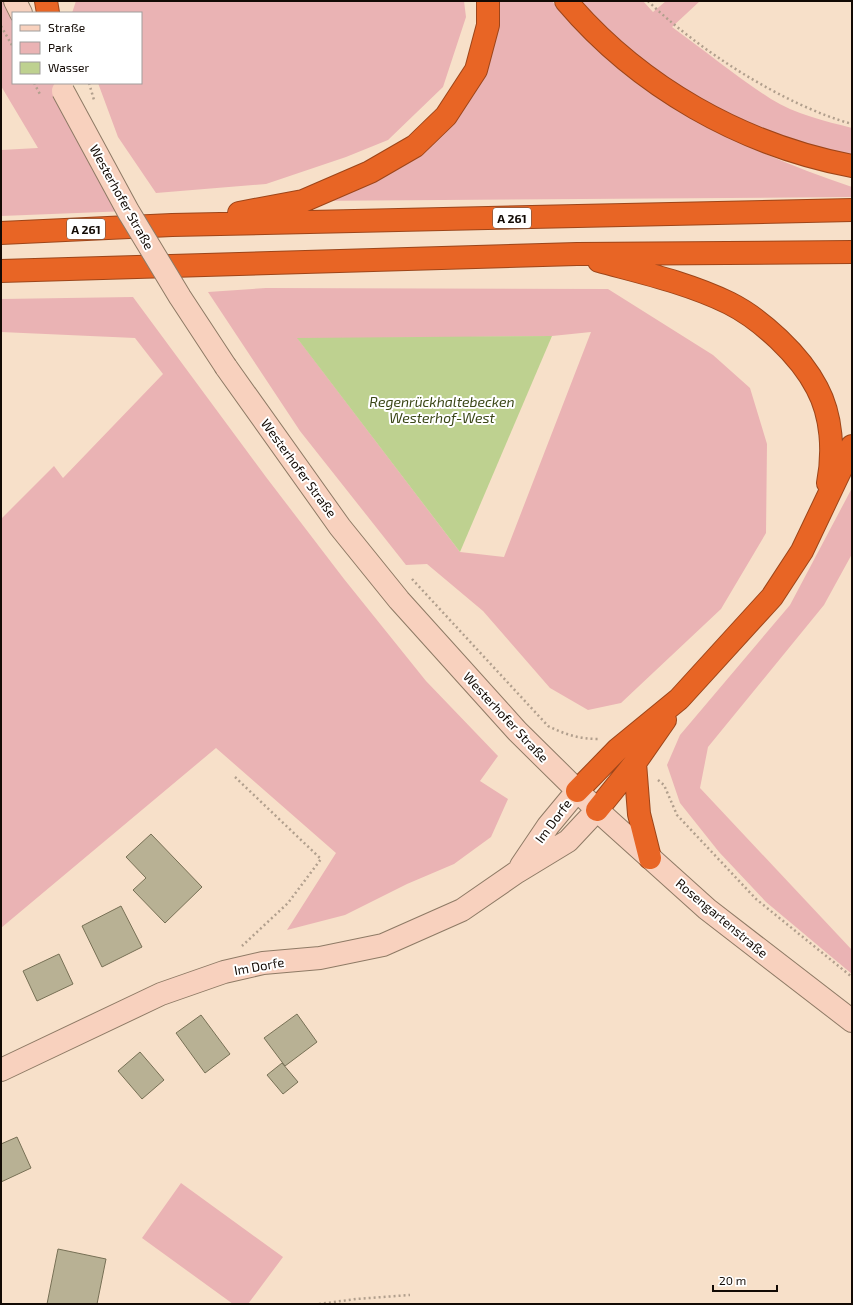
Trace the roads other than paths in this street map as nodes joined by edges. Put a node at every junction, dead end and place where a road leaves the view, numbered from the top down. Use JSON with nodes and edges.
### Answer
{"nodes":[{"id":1,"x":15,"y":1,"type":"edge"},
{"id":2,"x":46,"y":1,"type":"edge"},
{"id":3,"x":488,"y":1,"type":"edge"},
{"id":4,"x":566,"y":1,"type":"edge"},
{"id":5,"x":21,"y":12,"type":"edge"},
{"id":6,"x":48,"y":12,"type":"edge"},
{"id":7,"x":61,"y":87,"type":"edge"},
{"id":8,"x":852,"y":166,"type":"edge"},
{"id":9,"x":852,"y":210,"type":"edge"},
{"id":10,"x":172,"y":225,"type":"junction"},
{"id":11,"x":1,"y":233,"type":"edge"},
{"id":12,"x":852,"y":252,"type":"edge"},
{"id":13,"x":577,"y":254,"type":"junction"},
{"id":14,"x":1,"y":271,"type":"edge"},
{"id":15,"x":852,"y":446,"type":"edge"},
{"id":16,"x":822,"y":511,"type":"junction"},
{"id":17,"x":679,"y":699,"type":"junction"},
{"id":18,"x":635,"y":763,"type":"junction"},
{"id":19,"x":576,"y":791,"type":"junction"},
{"id":20,"x":597,"y":810,"type":"junction"},
{"id":21,"x":650,"y":858,"type":"junction"},
{"id":22,"x":517,"y":872,"type":"junction"},
{"id":23,"x":852,"y":1020,"type":"edge"},
{"id":24,"x":1,"y":1070,"type":"edge"}],
"edges":[{"from":1,"to":5,"type":"main road"},
{"from":2,"to":6,"type":"highway"},
{"from":3,"to":10,"type":"highway"},
{"from":4,"to":8,"type":"highway"},
{"from":7,"to":19,"type":"main road","name":"Westerhofer Straße","bridge":true},
{"from":9,"to":10,"type":"highway","number":"A 261"},
{"from":10,"to":11,"type":"highway","number":"A 261"},
{"from":12,"to":13,"type":"highway"},
{"from":13,"to":14,"type":"highway"},
{"from":13,"to":16,"type":"highway"},
{"from":15,"to":16,"type":"highway"},
{"from":16,"to":17,"type":"highway"},
{"from":17,"to":18,"type":"highway"},
{"from":17,"to":19,"type":"highway"},
{"from":18,"to":20,"type":"highway"},
{"from":18,"to":21,"type":"highway"},
{"from":19,"to":20,"type":"main road","name":"Westerhofer Straße"},
{"from":19,"to":22,"type":"main road","name":"Im Dorfe"},
{"from":20,"to":21,"type":"main road","name":"Rosengartenstraße"},
{"from":20,"to":22,"type":"main road","name":"Im Dorfe"},
{"from":21,"to":23,"type":"main road","name":"Rosengartenstraße"},
{"from":22,"to":24,"type":"main road","name":"Im Dorfe"}]}
